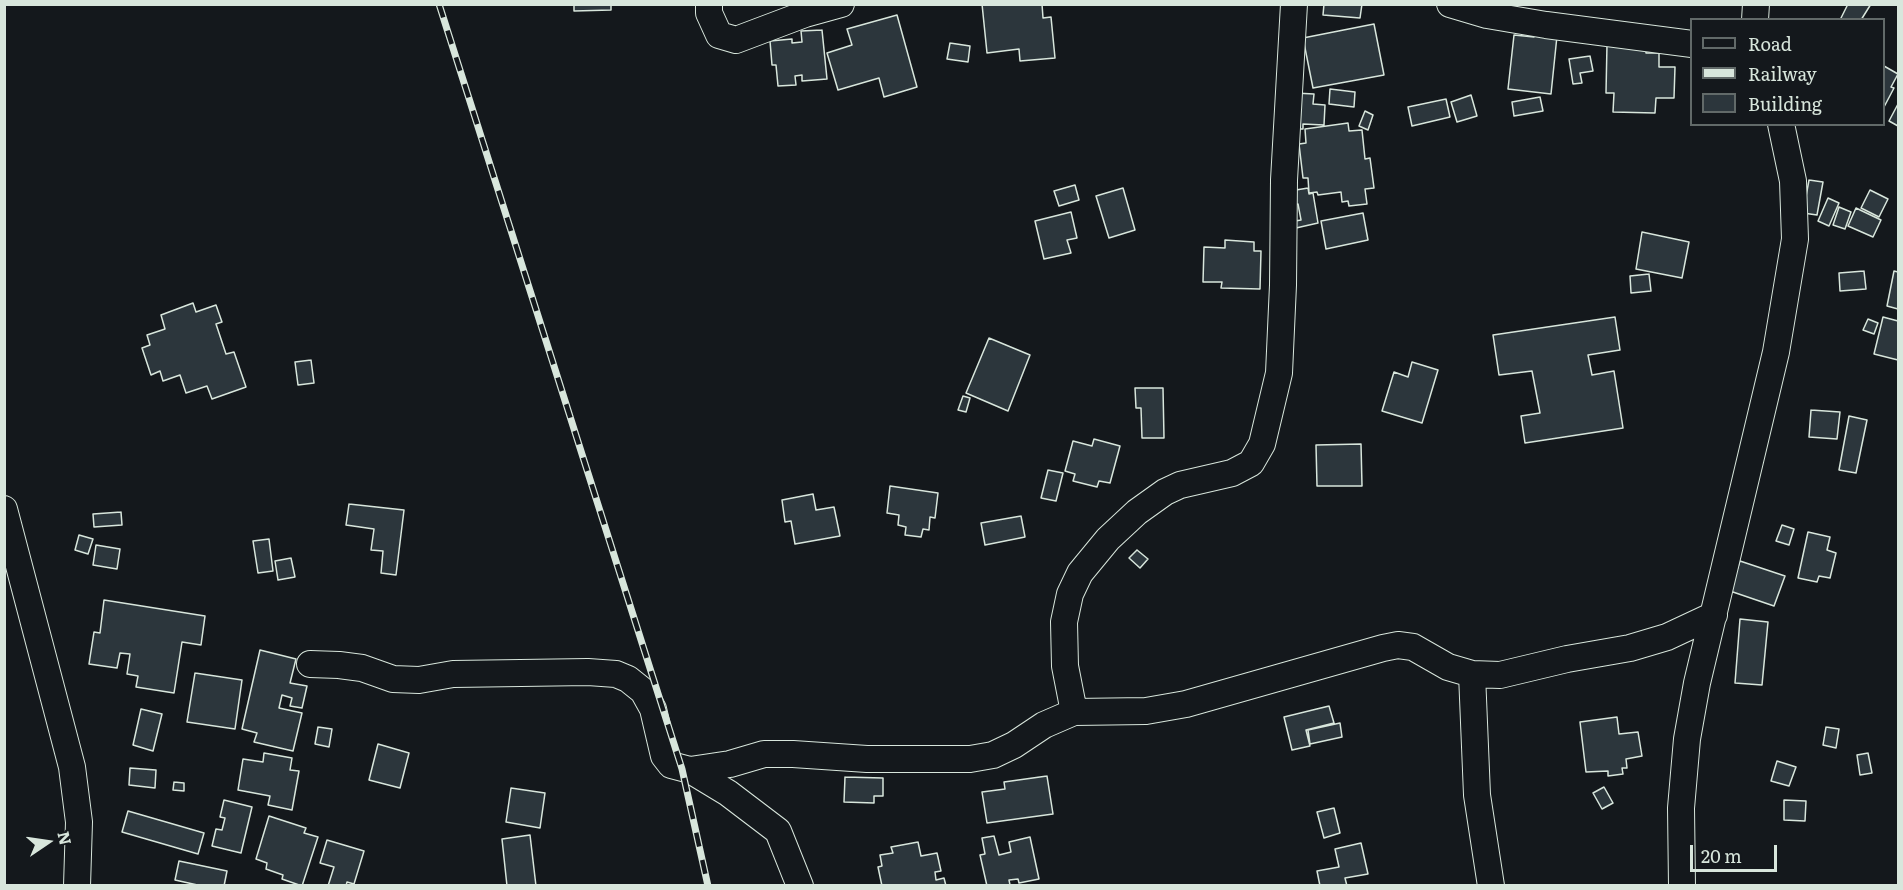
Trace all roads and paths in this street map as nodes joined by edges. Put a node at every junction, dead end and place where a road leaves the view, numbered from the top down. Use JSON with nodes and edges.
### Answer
{"nodes":[{"id":1,"x":709,"y":4,"type":"edge"},
{"id":2,"x":841,"y":4,"type":"edge"},
{"id":3,"x":1294,"y":4,"type":"edge"},
{"id":4,"x":1450,"y":4,"type":"edge"},
{"id":5,"x":1690,"y":44,"type":"edge"},
{"id":6,"x":1781,"y":126,"type":"edge"},
{"id":7,"x":4,"y":509,"type":"edge"},
{"id":8,"x":1714,"y":615,"type":"junction"},
{"id":9,"x":310,"y":664,"type":"dead end"},
{"id":10,"x":1472,"y":674,"type":"junction"},
{"id":11,"x":1074,"y":712,"type":"junction"},
{"id":12,"x":690,"y":770,"type":"junction"},
{"id":13,"x":77,"y":885,"type":"edge"},
{"id":14,"x":800,"y":885,"type":"edge"},
{"id":15,"x":1491,"y":885,"type":"edge"},
{"id":16,"x":1682,"y":885,"type":"edge"}],
"edges":[{"from":1,"to":2,"type":"street"},
{"from":3,"to":11,"type":"street"},
{"from":4,"to":5,"type":"street"},
{"from":6,"to":8,"type":"street"},
{"from":7,"to":13,"type":"street"},
{"from":8,"to":10,"type":"street"},
{"from":8,"to":16,"type":"street"},
{"from":9,"to":12,"type":"street"},
{"from":10,"to":11,"type":"street"},
{"from":10,"to":15,"type":"street"},
{"from":11,"to":12,"type":"street"},
{"from":12,"to":14,"type":"street"}]}
